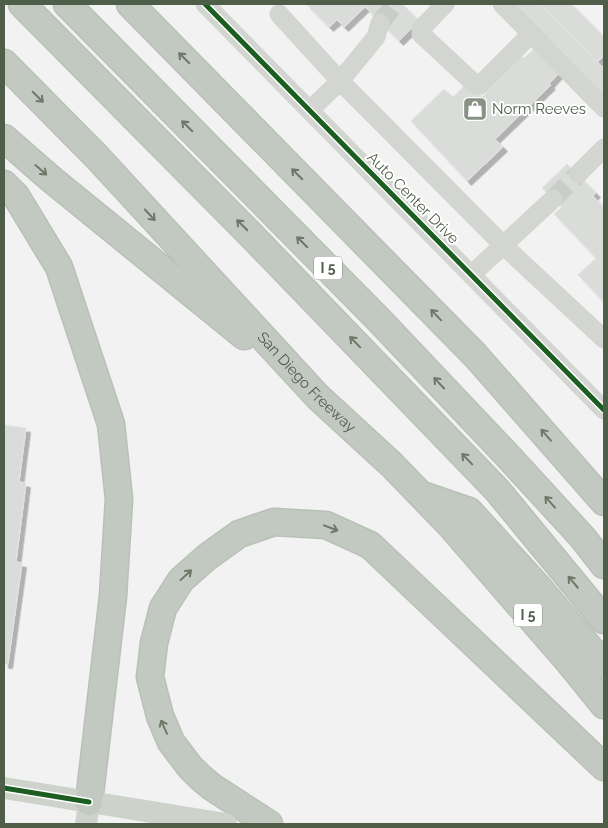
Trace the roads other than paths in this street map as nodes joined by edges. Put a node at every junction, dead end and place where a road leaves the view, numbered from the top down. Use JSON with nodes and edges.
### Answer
{"nodes":[{"id":1,"x":22,"y":4,"type":"edge"},
{"id":2,"x":67,"y":4,"type":"edge"},
{"id":3,"x":130,"y":4,"type":"edge"},
{"id":4,"x":445,"y":4,"type":"edge"},
{"id":5,"x":502,"y":4,"type":"edge"},
{"id":6,"x":216,"y":7,"type":"edge"},
{"id":7,"x":279,"y":14,"type":"dead end"},
{"id":8,"x":380,"y":23,"type":"tunnel mouth"},
{"id":9,"x":532,"y":34,"type":"junction"},
{"id":10,"x":4,"y":63,"type":"edge"},
{"id":11,"x":340,"y":81,"type":"junction"},
{"id":12,"x":604,"y":108,"type":"edge"},
{"id":13,"x":310,"y":110,"type":"junction"},
{"id":14,"x":4,"y":138,"type":"edge"},
{"id":15,"x":604,"y":148,"type":"edge"},
{"id":16,"x":578,"y":174,"type":"tunnel mouth"},
{"id":17,"x":4,"y":184,"type":"edge"},
{"id":18,"x":553,"y":199,"type":"tunnel mouth"},
{"id":19,"x":504,"y":246,"type":"junction"},
{"id":20,"x":471,"y":275,"type":"junction"},
{"id":21,"x":604,"y":339,"type":"edge"},
{"id":22,"x":318,"y":397,"type":"junction"},
{"id":23,"x":604,"y":410,"type":"edge"},
{"id":24,"x":420,"y":494,"type":"junction"},
{"id":25,"x":604,"y":502,"type":"edge"},
{"id":26,"x":604,"y":566,"type":"edge"},
{"id":27,"x":604,"y":620,"type":"edge"},
{"id":28,"x":604,"y":665,"type":"edge"},
{"id":29,"x":604,"y":706,"type":"edge"},
{"id":30,"x":604,"y":767,"type":"edge"},
{"id":31,"x":4,"y":788,"type":"edge"},
{"id":32,"x":87,"y":813,"type":"edge"},
{"id":33,"x":226,"y":824,"type":"edge"},
{"id":34,"x":269,"y":824,"type":"edge"}],
"edges":[{"from":27,"to":1,"type":"highway","one_way":true},
{"from":26,"to":2,"type":"highway","number":"I 5","one_way":true},
{"from":25,"to":3,"type":"highway","one_way":true},
{"from":4,"to":9,"type":"street"},
{"from":5,"to":9,"type":"street"},
{"from":6,"to":13,"type":"street","name":"Auto Center Drive"},
{"from":7,"to":11,"type":"street"},
{"from":8,"to":11,"type":"street"},
{"from":9,"to":12,"type":"street"},
{"from":10,"to":22,"type":"highway","name":"San Diego Freeway","number":"I 5","one_way":true},
{"from":11,"to":13,"type":"street"},
{"from":11,"to":19,"type":"street"},
{"from":13,"to":20,"type":"street","name":"Auto Center Drive"},
{"from":14,"to":22,"type":"highway","one_way":true},
{"from":15,"to":16,"type":"street"},
{"from":17,"to":32,"type":"highway"},
{"from":18,"to":19,"type":"street"},
{"from":19,"to":20,"type":"street"},
{"from":19,"to":21,"type":"street"},
{"from":20,"to":23,"type":"street","name":"Auto Center Drive"},
{"from":22,"to":24,"type":"highway","name":"San Diego Freeway","number":"I 5"},
{"from":24,"to":28,"type":"highway"},
{"from":24,"to":29,"type":"highway","name":"San Diego Freeway","number":"I 5"},
{"from":34,"to":30,"type":"highway","one_way":true},
{"from":31,"to":32,"type":"main road"},
{"from":32,"to":33,"type":"main road"}]}
